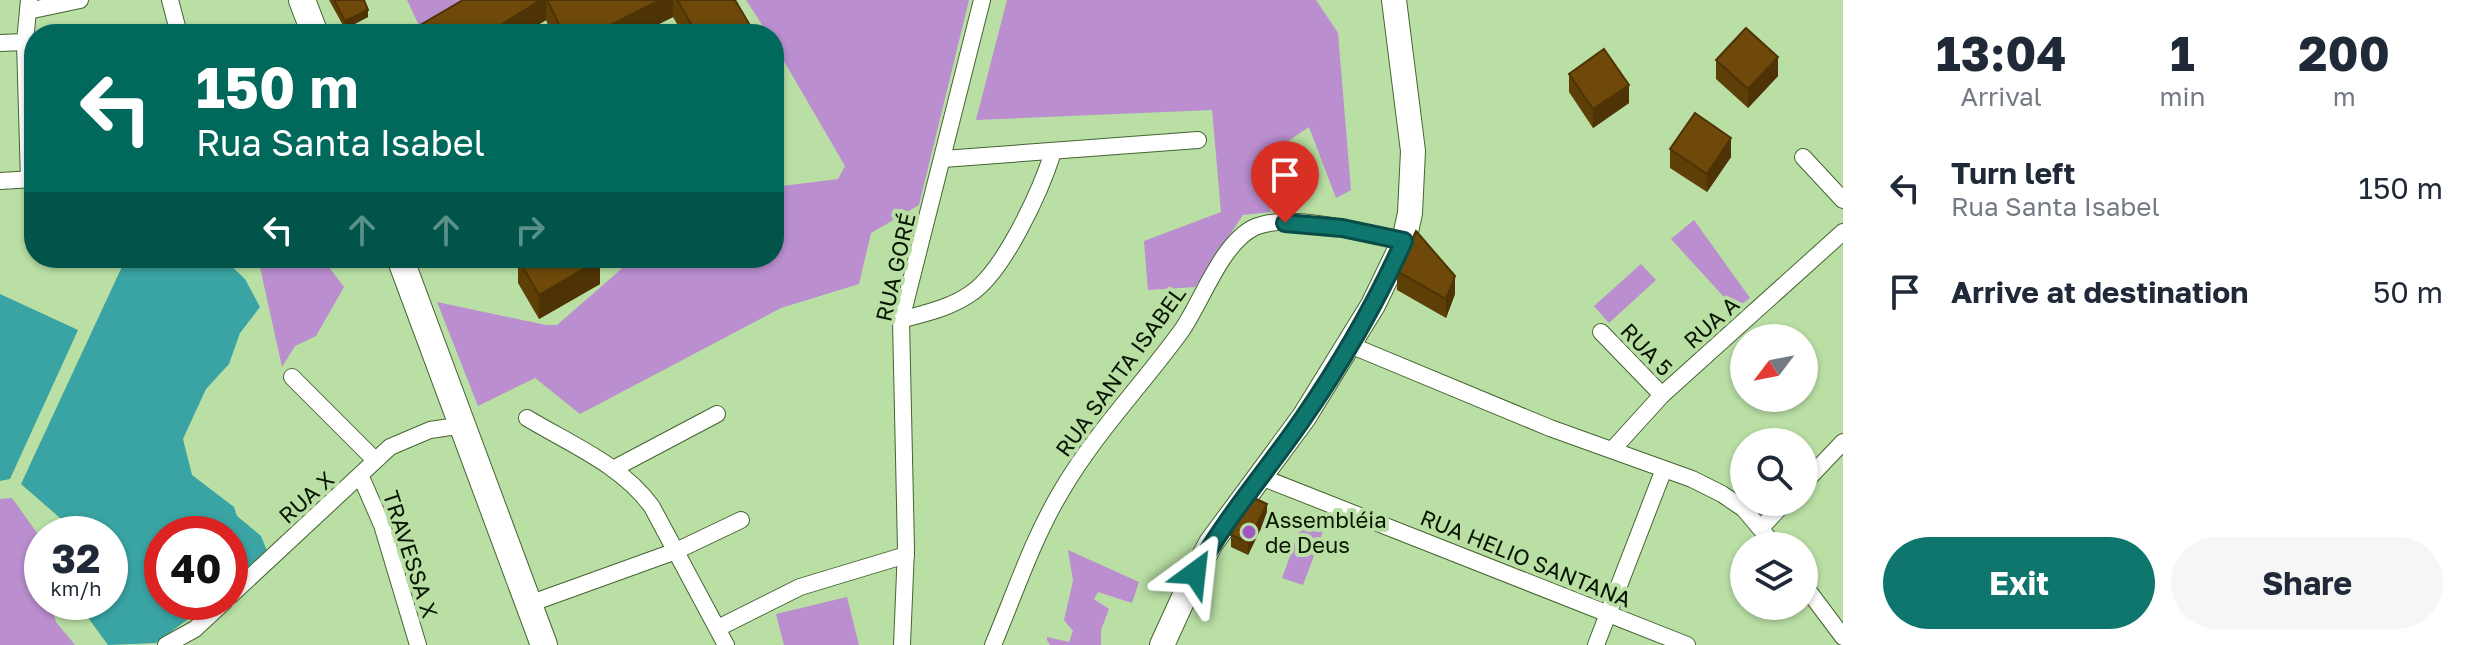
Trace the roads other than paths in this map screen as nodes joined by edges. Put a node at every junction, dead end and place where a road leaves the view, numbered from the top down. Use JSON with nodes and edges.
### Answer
{"nodes":[{"id":1,"x":80,"y":0,"type":"edge"},
{"id":2,"x":170,"y":0,"type":"edge"},
{"id":3,"x":302,"y":0,"type":"edge"},
{"id":4,"x":982,"y":0,"type":"edge"},
{"id":5,"x":1394,"y":0,"type":"edge"},
{"id":6,"x":29,"y":6,"type":"edge"},
{"id":7,"x":176,"y":24,"type":"edge"},
{"id":8,"x":311,"y":24,"type":"edge"},
{"id":9,"x":24,"y":42,"type":"edge"},
{"id":10,"x":0,"y":43,"type":"edge"},
{"id":11,"x":1198,"y":140,"type":"dead end"},
{"id":12,"x":1053,"y":152,"type":"junction"},
{"id":13,"x":1803,"y":157,"type":"dead end"},
{"id":14,"x":943,"y":159,"type":"junction"},
{"id":15,"x":24,"y":180,"type":"edge"},
{"id":16,"x":0,"y":181,"type":"edge"},
{"id":17,"x":1843,"y":200,"type":"edge"},
{"id":18,"x":1843,"y":232,"type":"edge"},
{"id":19,"x":1404,"y":241,"type":"junction"},
{"id":20,"x":404,"y":268,"type":"edge"},
{"id":21,"x":901,"y":320,"type":"junction"},
{"id":22,"x":1601,"y":332,"type":"dead end"},
{"id":23,"x":1350,"y":345,"type":"junction"},
{"id":24,"x":292,"y":377,"type":"dead end"},
{"id":25,"x":1662,"y":395,"type":"junction"},
{"id":26,"x":717,"y":414,"type":"dead end"},
{"id":27,"x":527,"y":418,"type":"dead end"},
{"id":28,"x":464,"y":425,"type":"junction"},
{"id":29,"x":1843,"y":442,"type":"edge"},
{"id":30,"x":1613,"y":449,"type":"junction"},
{"id":31,"x":375,"y":460,"type":"junction"},
{"id":32,"x":1818,"y":468,"type":"edge"},
{"id":33,"x":613,"y":469,"type":"junction"},
{"id":34,"x":1664,"y":469,"type":"junction"},
{"id":35,"x":361,"y":477,"type":"junction"},
{"id":36,"x":1261,"y":477,"type":"junction"},
{"id":37,"x":1772,"y":516,"type":"edge"},
{"id":38,"x":741,"y":520,"type":"dead end"},
{"id":39,"x":1761,"y":528,"type":"junction"},
{"id":40,"x":1764,"y":532,"type":"edge"},
{"id":41,"x":676,"y":551,"type":"junction"},
{"id":42,"x":906,"y":555,"type":"junction"},
{"id":43,"x":248,"y":580,"type":"edge"},
{"id":44,"x":1818,"y":601,"type":"edge"},
{"id":45,"x":529,"y":604,"type":"junction"},
{"id":46,"x":1609,"y":614,"type":"junction"},
{"id":47,"x":205,"y":620,"type":"edge"},
{"id":48,"x":718,"y":628,"type":"junction"},
{"id":49,"x":1841,"y":628,"type":"edge"},
{"id":50,"x":166,"y":645,"type":"edge"},
{"id":51,"x":418,"y":645,"type":"edge"},
{"id":52,"x":544,"y":645,"type":"edge"},
{"id":53,"x":726,"y":645,"type":"edge"},
{"id":54,"x":902,"y":645,"type":"edge"},
{"id":55,"x":993,"y":645,"type":"edge"},
{"id":56,"x":1162,"y":645,"type":"edge"},
{"id":57,"x":1596,"y":645,"type":"edge"},
{"id":58,"x":1687,"y":645,"type":"edge"}],
"edges":[{"from":1,"to":6,"type":"street"},
{"from":2,"to":7,"type":"street"},
{"from":3,"to":8,"type":"main road"},
{"from":4,"to":14,"type":"street","name":"RUA GORÉ"},
{"from":5,"to":19,"type":"street"},
{"from":9,"to":10,"type":"street"},
{"from":11,"to":12,"type":"street"},
{"from":12,"to":14,"type":"street"},
{"from":12,"to":21,"type":"street"},
{"from":13,"to":17,"type":"street"},
{"from":14,"to":21,"type":"street","name":"RUA GORÉ"},
{"from":15,"to":16,"type":"street"},
{"from":18,"to":25,"type":"street","name":"RUA A"},
{"from":19,"to":23,"type":"street"},
{"from":19,"to":55,"type":"street","name":"RUA SANTA ISABEL"},
{"from":20,"to":28,"type":"main road"},
{"from":21,"to":42,"type":"street","name":"RUA GORÉ"},
{"from":22,"to":25,"type":"street","name":"RUA 5"},
{"from":23,"to":30,"type":"street"},
{"from":23,"to":36,"type":"street"},
{"from":24,"to":31,"type":"street"},
{"from":25,"to":30,"type":"street","name":"RUA A"},
{"from":26,"to":33,"type":"street"},
{"from":27,"to":33,"type":"street"},
{"from":28,"to":31,"type":"street","name":"RUA X"},
{"from":28,"to":45,"type":"main road"},
{"from":29,"to":32,"type":"street"},
{"from":30,"to":34,"type":"street"},
{"from":31,"to":35,"type":"street","name":"RUA X"},
{"from":33,"to":41,"type":"street"},
{"from":34,"to":39,"type":"street"},
{"from":34,"to":46,"type":"street"},
{"from":35,"to":43,"type":"street","name":"RUA X"},
{"from":35,"to":51,"type":"street","name":"TRAVESSA X"},
{"from":36,"to":46,"type":"street","name":"RUA HELIO SANTANA"},
{"from":36,"to":56,"type":"street"},
{"from":37,"to":39,"type":"street"},
{"from":38,"to":41,"type":"street"},
{"from":39,"to":40,"type":"street"},
{"from":41,"to":45,"type":"street"},
{"from":41,"to":48,"type":"street"},
{"from":42,"to":48,"type":"street"},
{"from":42,"to":54,"type":"street","name":"RUA GORÉ"},
{"from":44,"to":49,"type":"street"},
{"from":45,"to":52,"type":"main road"},
{"from":46,"to":57,"type":"street"},
{"from":46,"to":58,"type":"street","name":"RUA HELIO SANTANA"},
{"from":47,"to":50,"type":"street"},
{"from":48,"to":53,"type":"street"}]}
